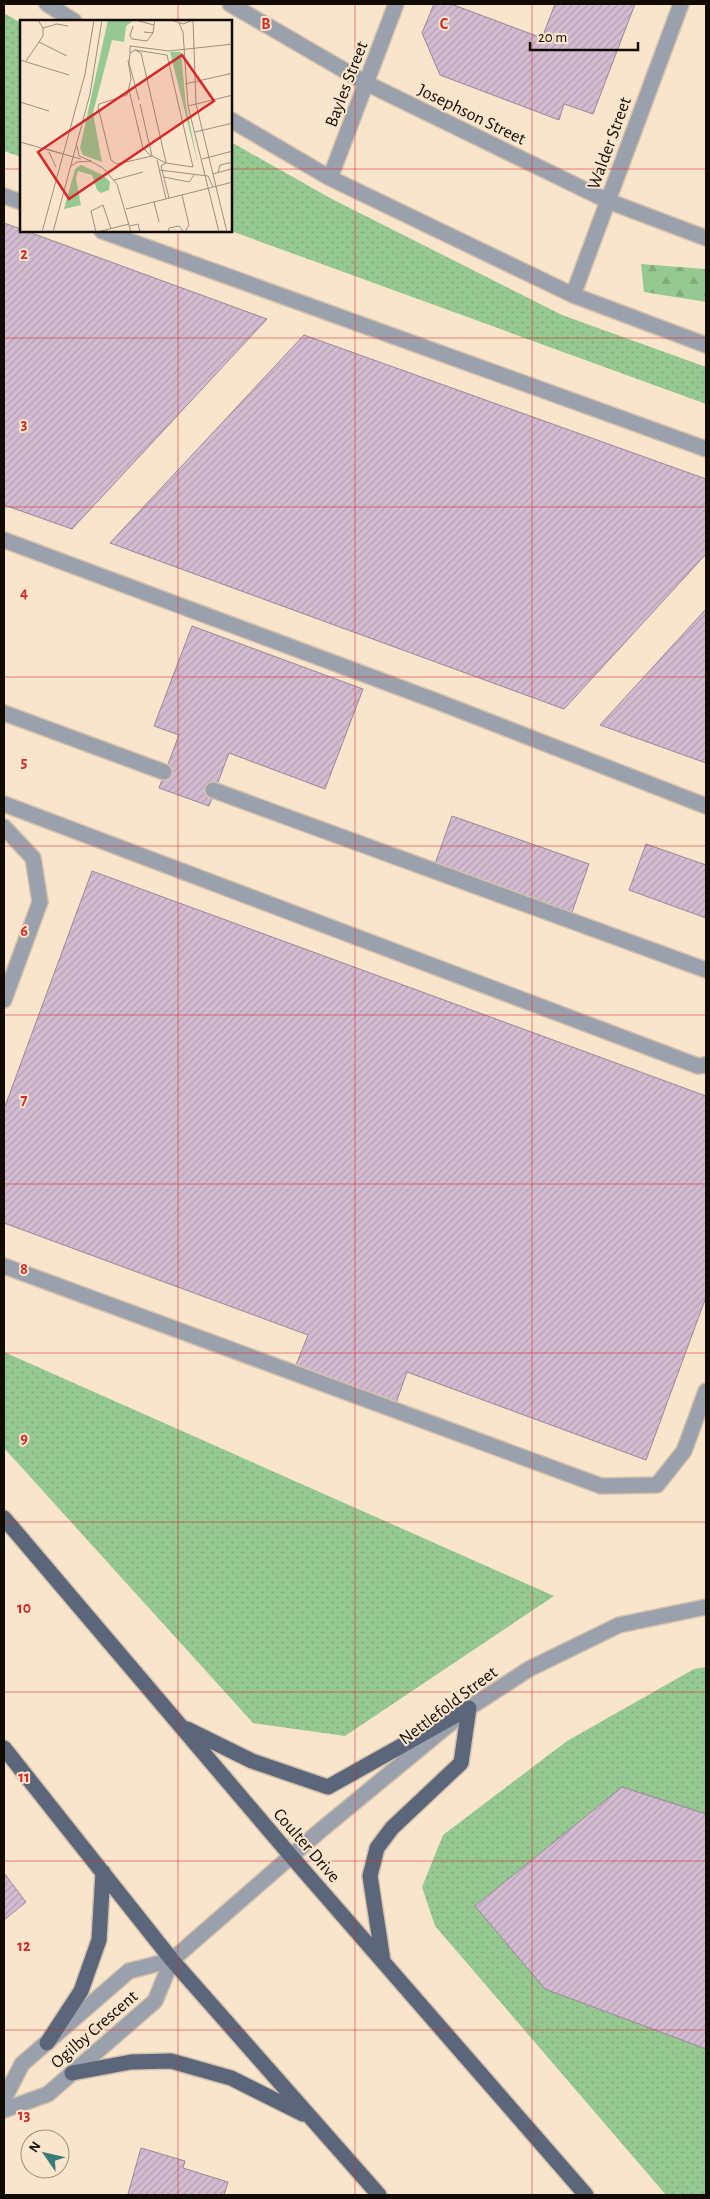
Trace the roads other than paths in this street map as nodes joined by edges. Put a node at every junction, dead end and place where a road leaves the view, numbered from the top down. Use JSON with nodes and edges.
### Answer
{"nodes":[{"id":1,"x":47,"y":4,"type":"edge"},
{"id":2,"x":230,"y":4,"type":"edge"},
{"id":3,"x":396,"y":4,"type":"edge"},
{"id":4,"x":681,"y":4,"type":"edge"},
{"id":5,"x":72,"y":20,"type":"edge"},
{"id":6,"x":366,"y":83,"type":"junction"},
{"id":7,"x":232,"y":121,"type":"edge"},
{"id":8,"x":330,"y":178,"type":"junction"},
{"id":9,"x":4,"y":196,"type":"edge"},
{"id":10,"x":608,"y":201,"type":"junction"},
{"id":11,"x":20,"y":202,"type":"edge"},
{"id":12,"x":105,"y":232,"type":"edge"},
{"id":13,"x":706,"y":238,"type":"edge"},
{"id":14,"x":573,"y":296,"type":"junction"},
{"id":15,"x":706,"y":345,"type":"edge"},
{"id":16,"x":706,"y":449,"type":"edge"},
{"id":17,"x":4,"y":540,"type":"edge"},
{"id":18,"x":4,"y":713,"type":"edge"},
{"id":19,"x":164,"y":772,"type":"dead end"},
{"id":20,"x":213,"y":790,"type":"dead end"},
{"id":21,"x":4,"y":804,"type":"edge"},
{"id":22,"x":706,"y":806,"type":"edge"},
{"id":23,"x":4,"y":827,"type":"edge"},
{"id":24,"x":706,"y":970,"type":"edge"},
{"id":25,"x":4,"y":1000,"type":"edge"},
{"id":26,"x":706,"y":1065,"type":"edge"},
{"id":27,"x":4,"y":1266,"type":"edge"},
{"id":28,"x":706,"y":1391,"type":"edge"},
{"id":29,"x":4,"y":1518,"type":"edge"},
{"id":30,"x":706,"y":1607,"type":"edge"},
{"id":31,"x":469,"y":1708,"type":"junction"},
{"id":32,"x":181,"y":1726,"type":"junction"},
{"id":33,"x":4,"y":1748,"type":"edge"},
{"id":34,"x":291,"y":1856,"type":"junction"},
{"id":35,"x":103,"y":1872,"type":"junction"},
{"id":36,"x":172,"y":1960,"type":"junction"},
{"id":37,"x":382,"y":1961,"type":"junction"},
{"id":38,"x":47,"y":2043,"type":"junction"},
{"id":39,"x":72,"y":2073,"type":"junction"},
{"id":40,"x":4,"y":2099,"type":"edge"},
{"id":41,"x":4,"y":2110,"type":"edge"},
{"id":42,"x":311,"y":2118,"type":"junction"},
{"id":43,"x":379,"y":2195,"type":"edge"},
{"id":44,"x":586,"y":2195,"type":"edge"}],
"edges":[{"from":1,"to":5,"type":"street"},
{"from":2,"to":6,"type":"street","name":"Josephson Street"},
{"from":3,"to":6,"type":"street","name":"Bayles Street"},
{"from":4,"to":10,"type":"street","name":"Walder Street"},
{"from":6,"to":8,"type":"street","name":"Bayles Street"},
{"from":6,"to":10,"type":"street","name":"Josephson Street"},
{"from":7,"to":8,"type":"street"},
{"from":8,"to":14,"type":"street"},
{"from":9,"to":11,"type":"street"},
{"from":10,"to":13,"type":"street","name":"Josephson Street"},
{"from":10,"to":14,"type":"street","name":"Walder Street"},
{"from":12,"to":16,"type":"street"},
{"from":14,"to":15,"type":"street"},
{"from":17,"to":22,"type":"street"},
{"from":18,"to":19,"type":"street"},
{"from":20,"to":24,"type":"street"},
{"from":21,"to":26,"type":"street"},
{"from":23,"to":25,"type":"street"},
{"from":27,"to":28,"type":"street"},
{"from":29,"to":32,"type":"main road","name":"Coulter Drive"},
{"from":30,"to":31,"type":"street","name":"Nettlefold Street"},
{"from":31,"to":32,"type":"main road"},
{"from":31,"to":34,"type":"street","name":"Nettlefold Street"},
{"from":31,"to":37,"type":"main road"},
{"from":32,"to":34,"type":"main road","name":"Coulter Drive"},
{"from":33,"to":35,"type":"main road"},
{"from":34,"to":36,"type":"street","name":"Nettlefold Street"},
{"from":34,"to":37,"type":"main road","name":"Coulter Drive"},
{"from":35,"to":36,"type":"main road"},
{"from":35,"to":38,"type":"main road"},
{"from":36,"to":38,"type":"street","name":"Ogilby Crescent"},
{"from":36,"to":39,"type":"street","name":"Ogilby Crescent"},
{"from":36,"to":42,"type":"main road"},
{"from":37,"to":44,"type":"main road","name":"Coulter Drive"},
{"from":38,"to":40,"type":"street","name":"Ogilby Crescent"},
{"from":39,"to":41,"type":"street","name":"Ogilby Crescent"},
{"from":39,"to":42,"type":"main road"},
{"from":42,"to":43,"type":"main road"}]}
